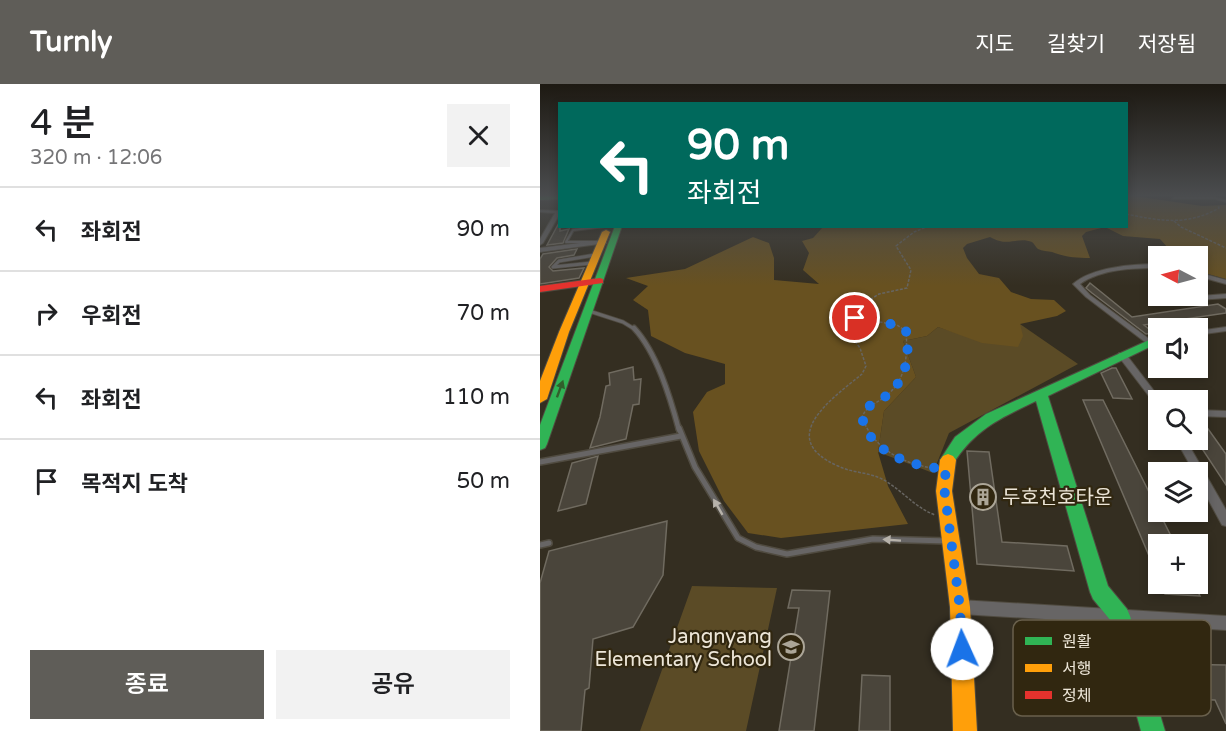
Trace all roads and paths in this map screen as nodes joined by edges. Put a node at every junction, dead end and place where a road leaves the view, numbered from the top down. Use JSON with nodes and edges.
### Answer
{"nodes":[{"id":1,"x":553,"y":225,"type":"edge"},
{"id":2,"x":1179,"y":225,"type":"edge"},
{"id":3,"x":590,"y":228,"type":"edge"},
{"id":4,"x":606,"y":228,"type":"edge"},
{"id":5,"x":618,"y":228,"type":"edge"},
{"id":6,"x":924,"y":228,"type":"edge"},
{"id":7,"x":540,"y":243,"type":"edge"},
{"id":8,"x":1226,"y":248,"type":"edge"},
{"id":9,"x":540,"y":250,"type":"edge"},
{"id":10,"x":598,"y":250,"type":"junction"},
{"id":11,"x":1148,"y":265,"type":"edge"},
{"id":12,"x":1208,"y":277,"type":"edge"},
{"id":13,"x":600,"y":280,"type":"junction"},
{"id":14,"x":1226,"y":282,"type":"edge"},
{"id":15,"x":585,"y":283,"type":"junction"},
{"id":16,"x":540,"y":289,"type":"edge"},
{"id":17,"x":1226,"y":296,"type":"edge"},
{"id":18,"x":1208,"y":297,"type":"edge"},
{"id":19,"x":588,"y":311,"type":"junction"},
{"id":20,"x":843,"y":316,"type":"junction"},
{"id":21,"x":1226,"y":329,"type":"edge"},
{"id":22,"x":1208,"y":331,"type":"edge"},
{"id":23,"x":1148,"y":338,"type":"edge"},
{"id":24,"x":1148,"y":343,"type":"edge"},
{"id":25,"x":1122,"y":356,"type":"junction"},
{"id":26,"x":1149,"y":390,"type":"edge"},
{"id":27,"x":1041,"y":394,"type":"junction"},
{"id":28,"x":540,"y":399,"type":"edge"},
{"id":29,"x":1208,"y":413,"type":"edge"},
{"id":30,"x":1226,"y":414,"type":"edge"},
{"id":31,"x":681,"y":436,"type":"junction"},
{"id":32,"x":540,"y":444,"type":"edge"},
{"id":33,"x":1187,"y":450,"type":"edge"},
{"id":34,"x":540,"y":462,"type":"edge"},
{"id":35,"x":946,"y":469,"type":"junction"},
{"id":36,"x":947,"y":514,"type":"junction"},
{"id":37,"x":1226,"y":521,"type":"edge"},
{"id":38,"x":951,"y":540,"type":"junction"},
{"id":39,"x":549,"y":543,"type":"dead end"},
{"id":40,"x":540,"y":545,"type":"edge"},
{"id":41,"x":960,"y":608,"type":"junction"},
{"id":42,"x":1120,"y":616,"type":"junction"},
{"id":43,"x":1121,"y":620,"type":"edge"},
{"id":44,"x":1191,"y":620,"type":"edge"},
{"id":45,"x":1211,"y":621,"type":"edge"},
{"id":46,"x":1226,"y":622,"type":"edge"},
{"id":47,"x":1149,"y":716,"type":"edge"},
{"id":48,"x":965,"y":731,"type":"edge"},
{"id":49,"x":1153,"y":731,"type":"edge"}],
"edges":[{"from":1,"to":7,"type":"street"},
{"from":2,"to":8,"type":"path"},
{"from":3,"to":10,"type":"lane"},
{"from":4,"to":10,"type":"main road"},
{"from":5,"to":13,"type":"main road"},
{"from":6,"to":20,"type":"path"},
{"from":9,"to":10,"type":"street"},
{"from":10,"to":10,"type":"lane"},
{"from":10,"to":15,"type":"main road"},
{"from":11,"to":23,"type":"street"},
{"from":12,"to":14,"type":"street"},
{"from":13,"to":15,"type":"main road"},
{"from":13,"to":19,"type":"main road"},
{"from":15,"to":16,"type":"main road"},
{"from":15,"to":28,"type":"main road"},
{"from":17,"to":18,"type":"street"},
{"from":19,"to":31,"type":"lane"},
{"from":32,"to":19,"type":"main road","one_way":true},
{"from":20,"to":35,"type":"path"},
{"from":20,"to":36,"type":"path"},
{"from":21,"to":22,"type":"street"},
{"from":24,"to":25,"type":"main road"},
{"from":25,"to":26,"type":"street"},
{"from":25,"to":27,"type":"main road"},
{"from":27,"to":35,"type":"main road"},
{"from":27,"to":42,"type":"main road"},
{"from":29,"to":30,"type":"street"},
{"from":31,"to":34,"type":"lane"},
{"from":38,"to":31,"type":"lane","one_way":true},
{"from":33,"to":37,"type":"street"},
{"from":35,"to":36,"type":"main road"},
{"from":36,"to":38,"type":"main road"},
{"from":38,"to":41,"type":"main road"},
{"from":39,"to":40,"type":"lane"},
{"from":41,"to":42,"type":"street"},
{"from":41,"to":48,"type":"main road"},
{"from":42,"to":43,"type":"main road"},
{"from":42,"to":44,"type":"street"},
{"from":45,"to":46,"type":"street"},
{"from":47,"to":49,"type":"main road"}]}
